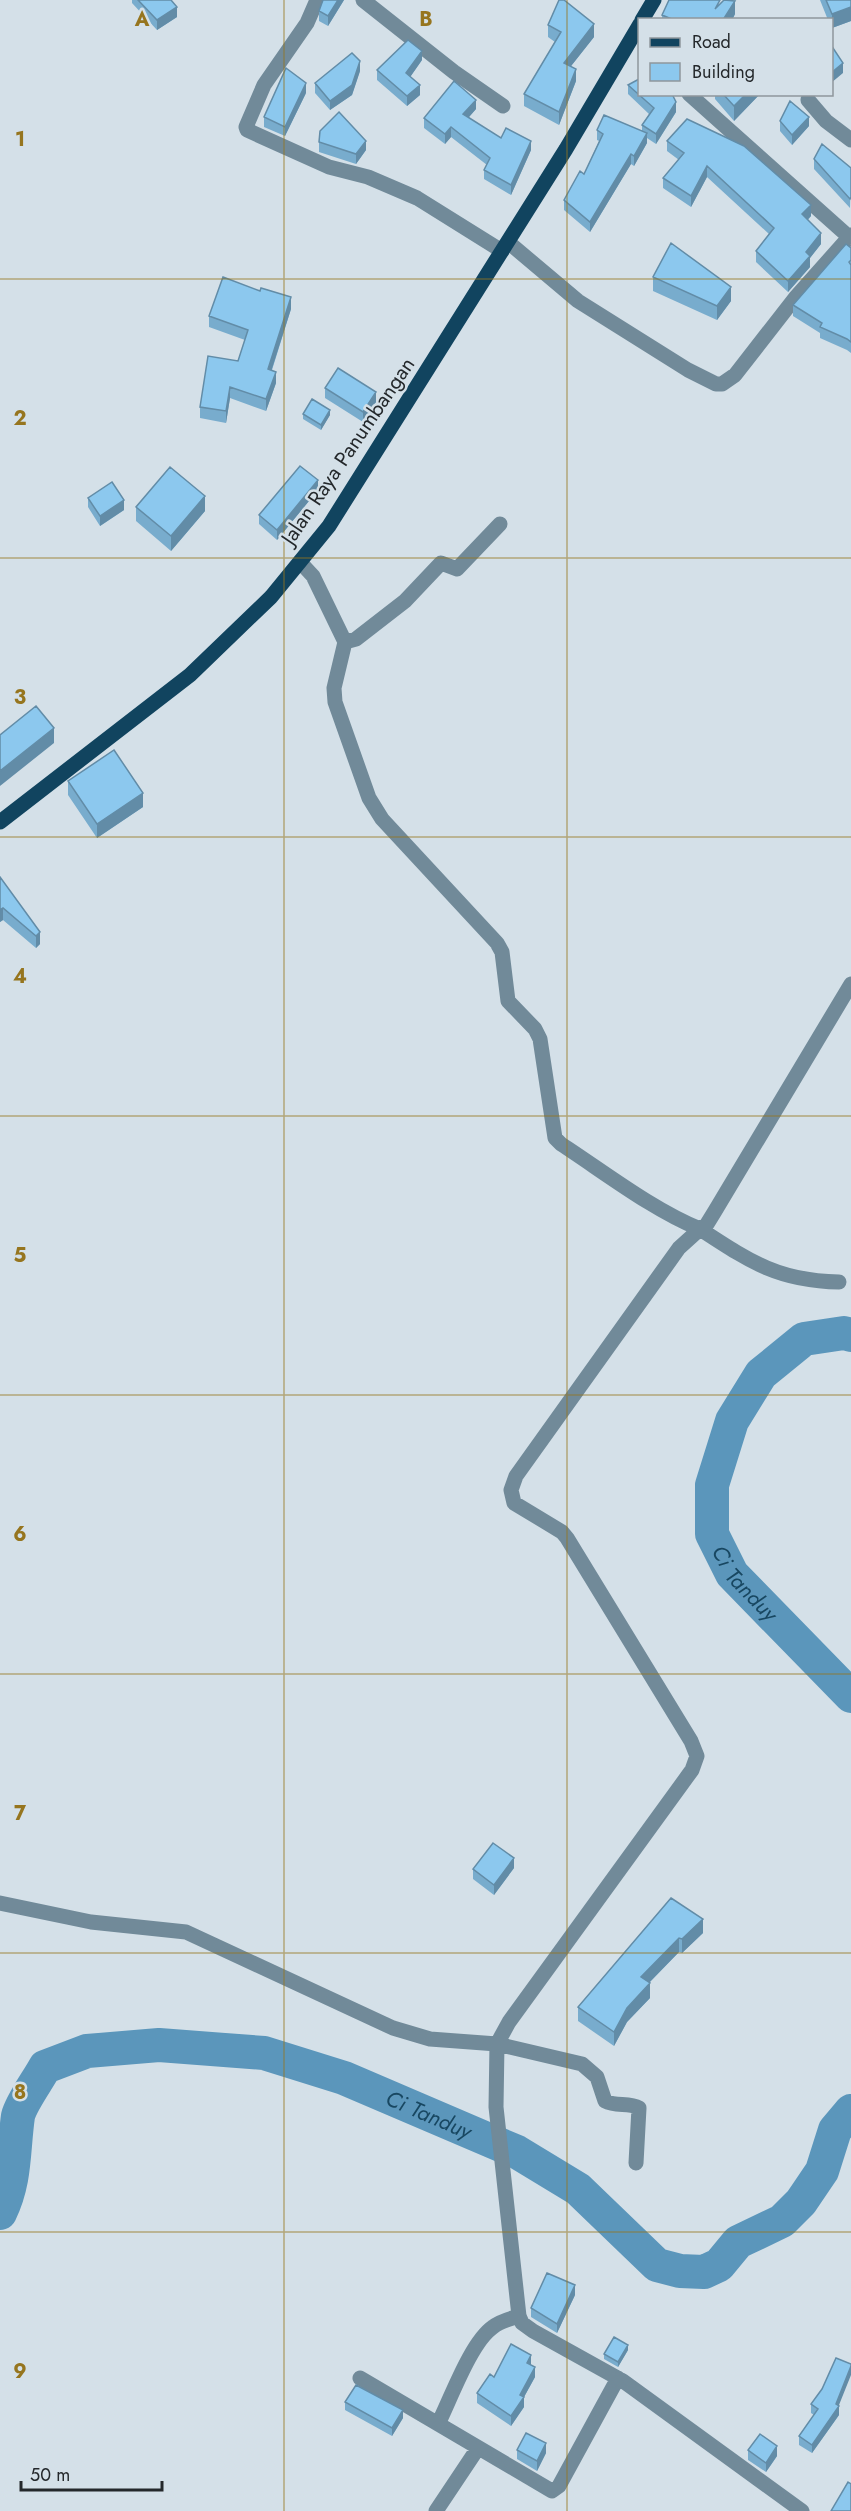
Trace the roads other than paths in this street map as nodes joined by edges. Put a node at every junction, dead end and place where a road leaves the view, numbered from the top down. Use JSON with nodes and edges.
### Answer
{"nodes":[{"id":1,"x":317,"y":0,"type":"edge"},
{"id":2,"x":363,"y":0,"type":"edge"},
{"id":3,"x":654,"y":0,"type":"edge"},
{"id":4,"x":643,"y":18,"type":"edge"},
{"id":5,"x":638,"y":30,"type":"edge"},
{"id":6,"x":635,"y":46,"type":"edge"},
{"id":7,"x":691,"y":96,"type":"edge"},
{"id":8,"x":808,"y":100,"type":"dead end"},
{"id":9,"x":503,"y":106,"type":"dead end"},
{"id":10,"x":851,"y":140,"type":"edge"},
{"id":11,"x":850,"y":236,"type":"edge"},
{"id":12,"x":505,"y":246,"type":"junction"},
{"id":13,"x":500,"y":524,"type":"dead end"},
{"id":14,"x":300,"y":561,"type":"junction"},
{"id":15,"x":345,"y":642,"type":"junction"},
{"id":16,"x":0,"y":822,"type":"edge"},
{"id":17,"x":851,"y":984,"type":"edge"},
{"id":18,"x":700,"y":1229,"type":"junction"},
{"id":19,"x":839,"y":1282,"type":"dead end"},
{"id":20,"x":0,"y":1903,"type":"edge"},
{"id":21,"x":498,"y":2044,"type":"junction"},
{"id":22,"x":636,"y":2163,"type":"dead end"},
{"id":23,"x":519,"y":2316,"type":"junction"},
{"id":24,"x":360,"y":2378,"type":"dead end"},
{"id":25,"x":618,"y":2378,"type":"junction"},
{"id":26,"x":438,"y":2424,"type":"junction"},
{"id":27,"x":478,"y":2448,"type":"junction"},
{"id":28,"x":436,"y":2511,"type":"edge"},
{"id":29,"x":802,"y":2511,"type":"edge"}],
"edges":[{"from":1,"to":12,"type":"street"},
{"from":2,"to":9,"type":"street"},
{"from":3,"to":4,"type":"main road"},
{"from":5,"to":6,"type":"main road","name":"Jalan Raya Panumbangan"},
{"from":6,"to":12,"type":"main road","name":"Jalan Raya Panumbangan"},
{"from":7,"to":11,"type":"street"},
{"from":8,"to":10,"type":"street"},
{"from":11,"to":12,"type":"street"},
{"from":12,"to":14,"type":"main road","name":"Jalan Raya Panumbangan"},
{"from":13,"to":15,"type":"street"},
{"from":14,"to":15,"type":"street"},
{"from":14,"to":16,"type":"main road","name":"Jalan Raya Panumbangan"},
{"from":15,"to":18,"type":"street"},
{"from":17,"to":18,"type":"street"},
{"from":18,"to":19,"type":"street"},
{"from":18,"to":21,"type":"street"},
{"from":20,"to":21,"type":"street"},
{"from":21,"to":22,"type":"street"},
{"from":21,"to":23,"type":"street"},
{"from":23,"to":25,"type":"street"},
{"from":23,"to":26,"type":"street"},
{"from":24,"to":26,"type":"street"},
{"from":25,"to":27,"type":"street"},
{"from":25,"to":29,"type":"street"},
{"from":26,"to":27,"type":"street"},
{"from":27,"to":28,"type":"street"}]}
